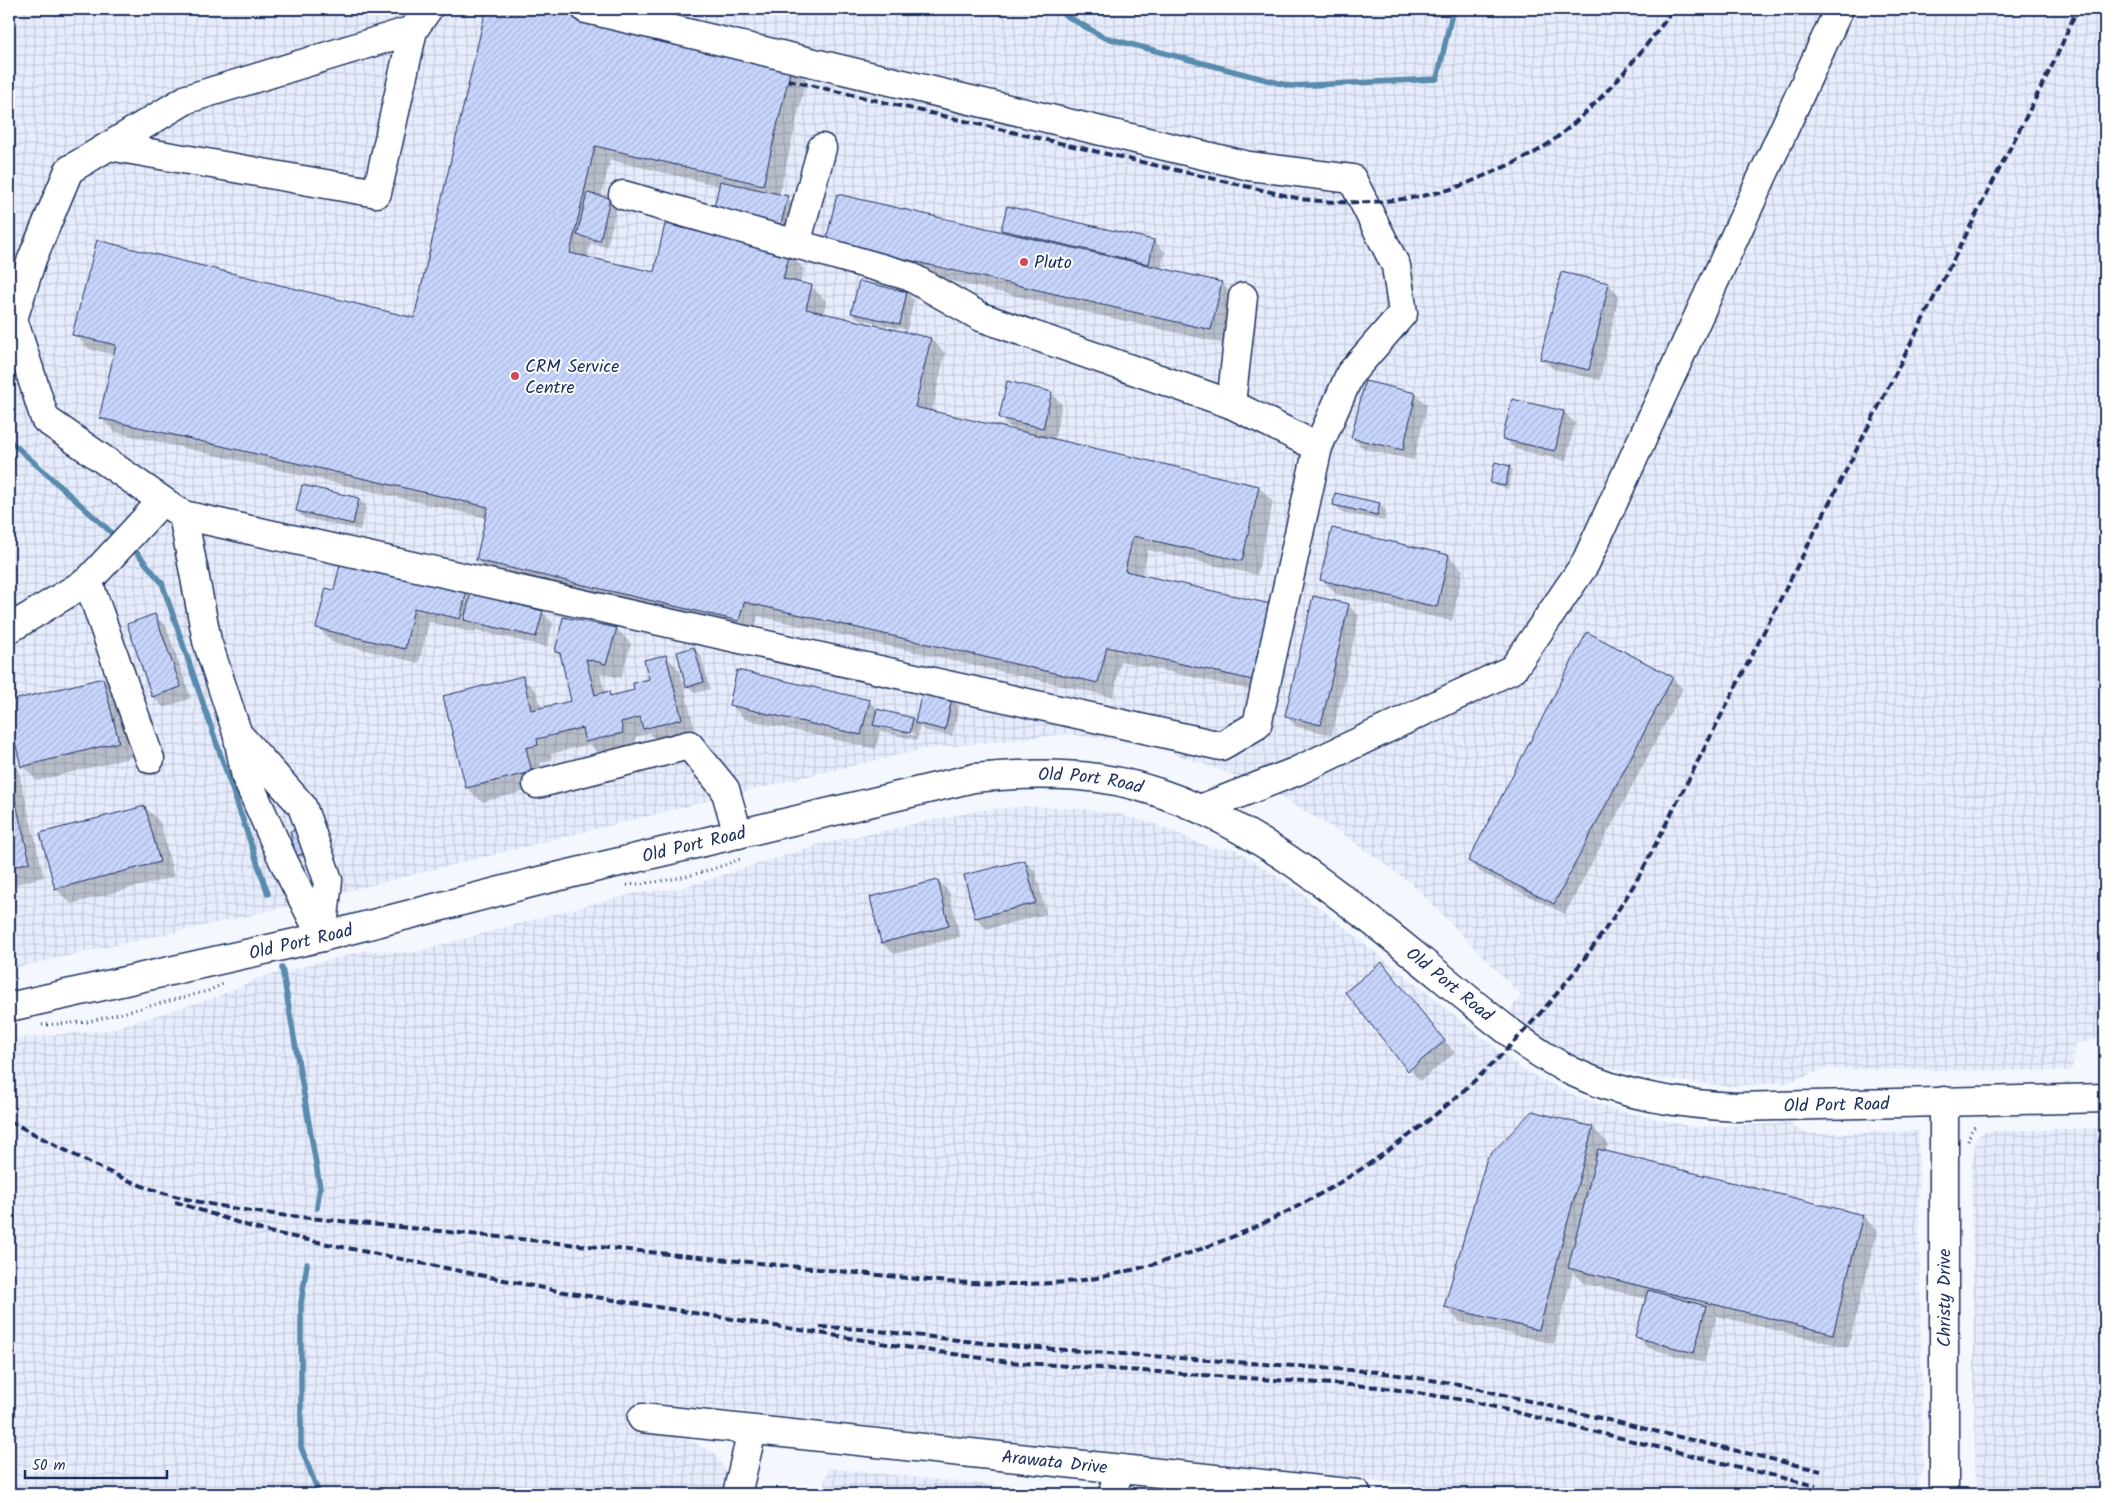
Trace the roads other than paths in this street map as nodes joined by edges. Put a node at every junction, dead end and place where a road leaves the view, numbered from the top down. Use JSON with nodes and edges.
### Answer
{"nodes":[{"id":1,"x":586,"y":9,"type":"edge"},
{"id":2,"x":1839,"y":9,"type":"edge"},
{"id":3,"x":420,"y":20,"type":"edge"},
{"id":4,"x":109,"y":146,"type":"junction"},
{"id":5,"x":822,"y":148,"type":"dead end"},
{"id":6,"x":624,"y":195,"type":"dead end"},
{"id":7,"x":796,"y":244,"type":"junction"},
{"id":8,"x":1243,"y":297,"type":"dead end"},
{"id":9,"x":18,"y":369,"type":"edge"},
{"id":10,"x":1231,"y":404,"type":"junction"},
{"id":11,"x":1318,"y":448,"type":"junction"},
{"id":12,"x":173,"y":508,"type":"junction"},
{"id":13,"x":88,"y":581,"type":"junction"},
{"id":14,"x":9,"y":629,"type":"edge"},
{"id":15,"x":237,"y":732,"type":"junction"},
{"id":16,"x":150,"y":759,"type":"dead end"},
{"id":17,"x":537,"y":784,"type":"dead end"},
{"id":18,"x":1200,"y":809,"type":"junction"},
{"id":19,"x":743,"y":845,"type":"junction"},
{"id":20,"x":322,"y":937,"type":"junction"},
{"id":21,"x":9,"y":1007,"type":"edge"},
{"id":22,"x":2105,"y":1098,"type":"edge"},
{"id":23,"x":1944,"y":1101,"type":"junction"},
{"id":24,"x":642,"y":1418,"type":"dead end"},
{"id":25,"x":752,"y":1431,"type":"junction"},
{"id":26,"x":1116,"y":1482,"type":"edge"},
{"id":27,"x":737,"y":1494,"type":"edge"},
{"id":28,"x":1357,"y":1494,"type":"edge"},
{"id":29,"x":1944,"y":1494,"type":"edge"}],
"edges":[{"from":1,"to":11,"type":"street"},
{"from":2,"to":18,"type":"street"},
{"from":3,"to":4,"type":"street"},
{"from":3,"to":4,"type":"street"},
{"from":4,"to":9,"type":"street"},
{"from":5,"to":7,"type":"street"},
{"from":6,"to":7,"type":"street"},
{"from":7,"to":10,"type":"street"},
{"from":8,"to":10,"type":"street"},
{"from":9,"to":12,"type":"street"},
{"from":10,"to":11,"type":"street"},
{"from":11,"to":12,"type":"street"},
{"from":12,"to":13,"type":"street"},
{"from":12,"to":15,"type":"street"},
{"from":13,"to":14,"type":"street"},
{"from":13,"to":16,"type":"street"},
{"from":15,"to":20,"type":"street"},
{"from":15,"to":20,"type":"street"},
{"from":17,"to":19,"type":"street"},
{"from":18,"to":19,"type":"street","name":"Old Port Road"},
{"from":18,"to":23,"type":"street","name":"Old Port Road"},
{"from":19,"to":20,"type":"street","name":"Old Port Road"},
{"from":20,"to":21,"type":"street","name":"Old Port Road"},
{"from":22,"to":23,"type":"street","name":"Old Port Road"},
{"from":23,"to":29,"type":"street","name":"Christy Drive"},
{"from":24,"to":25,"type":"street","name":"Arawata Drive"},
{"from":25,"to":26,"type":"street","name":"Arawata Drive"},
{"from":25,"to":27,"type":"street"},
{"from":26,"to":28,"type":"street","name":"Arawata Drive"}]}
